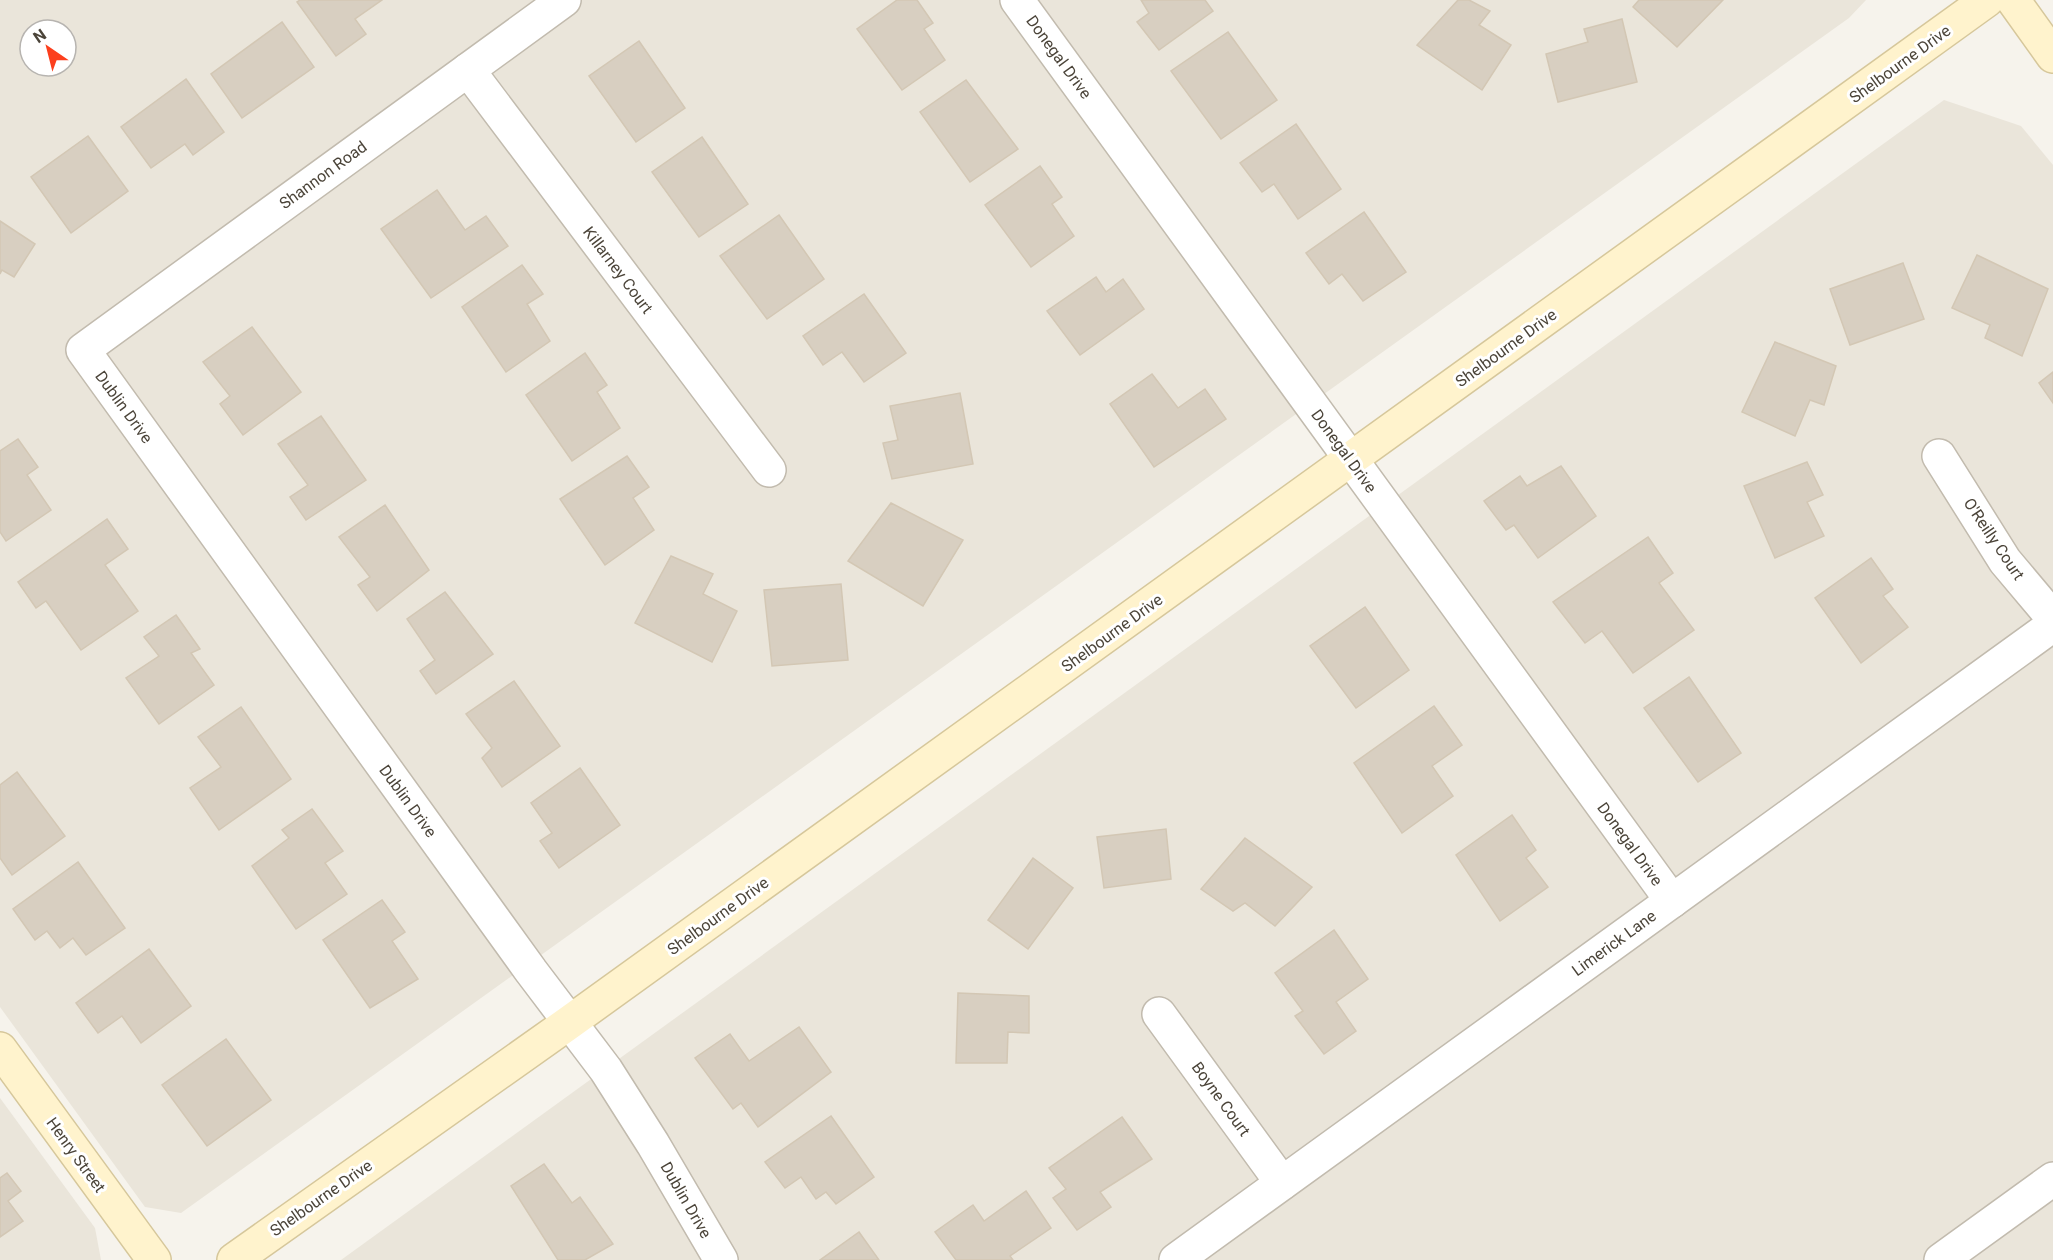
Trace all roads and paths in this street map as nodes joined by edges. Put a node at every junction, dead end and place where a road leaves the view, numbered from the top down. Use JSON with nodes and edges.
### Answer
{"nodes":[{"id":1,"x":564,"y":0,"type":"edge"},
{"id":2,"x":1017,"y":0,"type":"edge"},
{"id":3,"x":1987,"y":0,"type":"edge"},
{"id":4,"x":2013,"y":0,"type":"edge"},
{"id":5,"x":2053,"y":56,"type":"edge"},
{"id":6,"x":468,"y":70,"type":"junction"},
{"id":7,"x":83,"y":350,"type":"joint"},
{"id":8,"x":1940,"y":456,"type":"dead end"},
{"id":9,"x":1351,"y":460,"type":"junction"},
{"id":10,"x":769,"y":470,"type":"dead end"},
{"id":11,"x":2053,"y":618,"type":"edge"},
{"id":12,"x":2053,"y":626,"type":"edge"},
{"id":13,"x":1672,"y":901,"type":"junction"},
{"id":14,"x":1159,"y":1014,"type":"dead end"},
{"id":15,"x":570,"y":1022,"type":"junction"},
{"id":16,"x":0,"y":1049,"type":"edge"},
{"id":17,"x":2053,"y":1179,"type":"edge"},
{"id":18,"x":1282,"y":1183,"type":"junction"},
{"id":19,"x":154,"y":1260,"type":"edge"},
{"id":20,"x":234,"y":1260,"type":"edge"},
{"id":21,"x":721,"y":1260,"type":"edge"},
{"id":22,"x":1176,"y":1260,"type":"edge"},
{"id":23,"x":1941,"y":1260,"type":"edge"}],
"edges":[{"from":1,"to":6,"type":"street","name":"Shannon Road"},
{"from":2,"to":9,"type":"street","name":"Donegal Drive"},
{"from":3,"to":9,"type":"main road","name":"Shelbourne Drive"},
{"from":4,"to":5,"type":"main road"},
{"from":6,"to":7,"type":"street","name":"Shannon Road"},
{"from":6,"to":10,"type":"street","name":"Killarney Court"},
{"from":7,"to":15,"type":"street","name":"Dublin Drive"},
{"from":8,"to":11,"type":"street","name":"O'Reilly Court"},
{"from":9,"to":13,"type":"street","name":"Donegal Drive"},
{"from":9,"to":15,"type":"main road","name":"Shelbourne Drive"},
{"from":12,"to":13,"type":"street","name":"Limerick Lane"},
{"from":13,"to":18,"type":"street","name":"Limerick Lane"},
{"from":14,"to":18,"type":"street","name":"Boyne Court"},
{"from":15,"to":20,"type":"main road","name":"Shelbourne Drive"},
{"from":15,"to":21,"type":"street","name":"Dublin Drive"},
{"from":16,"to":19,"type":"main road","name":"Henry Street"},
{"from":17,"to":23,"type":"street"},
{"from":18,"to":22,"type":"street","name":"Limerick Lane"}]}
